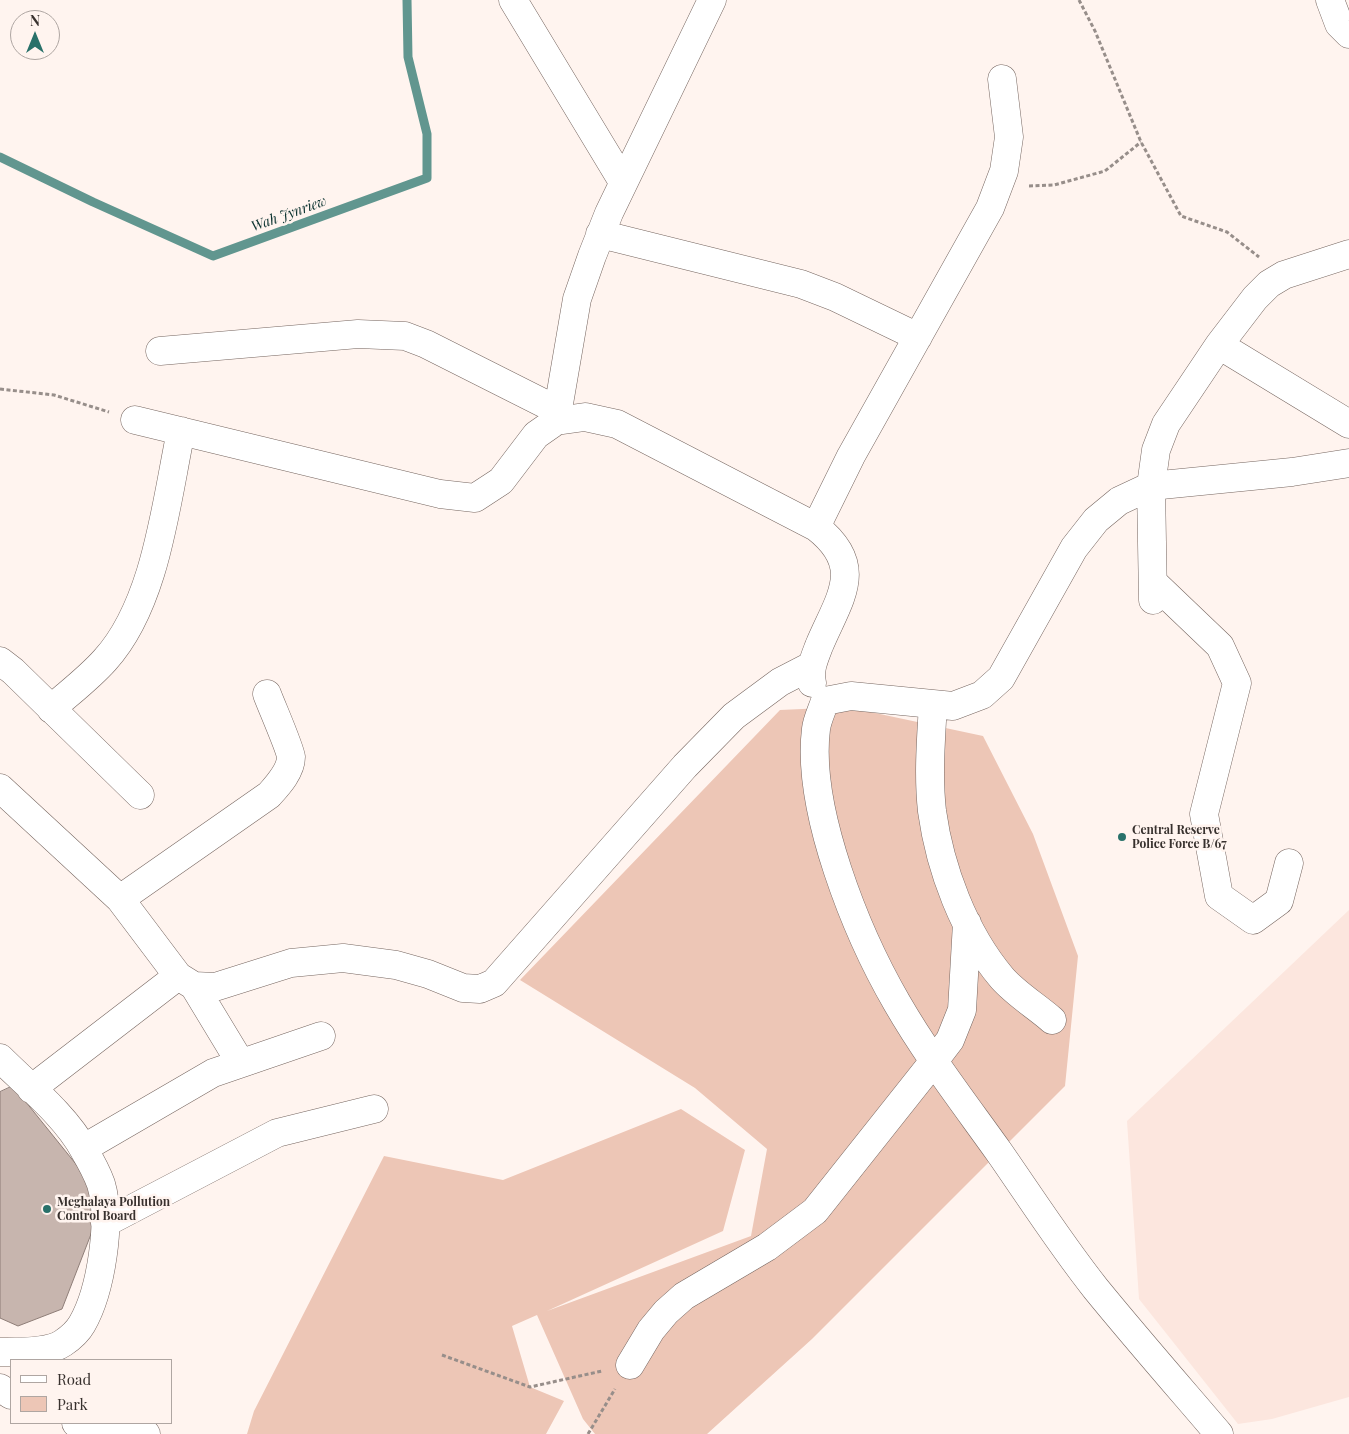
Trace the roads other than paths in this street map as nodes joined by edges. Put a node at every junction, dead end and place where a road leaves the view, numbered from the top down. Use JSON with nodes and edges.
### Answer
{"nodes":[{"id":1,"x":513,"y":0,"type":"edge"},
{"id":2,"x":712,"y":0,"type":"edge"},
{"id":3,"x":1330,"y":0,"type":"edge"},
{"id":4,"x":1349,"y":34,"type":"edge"},
{"id":5,"x":1002,"y":79,"type":"dead end"},
{"id":6,"x":623,"y":182,"type":"junction"},
{"id":7,"x":600,"y":234,"type":"junction"},
{"id":8,"x":1349,"y":254,"type":"edge"},
{"id":9,"x":918,"y":337,"type":"junction"},
{"id":10,"x":1219,"y":345,"type":"junction"},
{"id":11,"x":160,"y":351,"type":"dead end"},
{"id":12,"x":556,"y":415,"type":"junction"},
{"id":13,"x":134,"y":420,"type":"road end"},
{"id":14,"x":1349,"y":424,"type":"edge"},
{"id":15,"x":181,"y":431,"type":"junction"},
{"id":16,"x":1349,"y":463,"type":"edge"},
{"id":17,"x":1152,"y":486,"type":"junction"},
{"id":18,"x":816,"y":528,"type":"junction"},
{"id":19,"x":0,"y":661,"type":"edge"},
{"id":20,"x":811,"y":666,"type":"junction"},
{"id":21,"x":267,"y":694,"type":"dead end"},
{"id":22,"x":825,"y":701,"type":"junction"},
{"id":23,"x":933,"y":704,"type":"junction"},
{"id":24,"x":51,"y":709,"type":"junction"},
{"id":25,"x":0,"y":788,"type":"edge"},
{"id":26,"x":140,"y":796,"type":"dead end"},
{"id":27,"x":1289,"y":863,"type":"dead end"},
{"id":28,"x":120,"y":899,"type":"junction"},
{"id":29,"x":967,"y":923,"type":"junction"},
{"id":30,"x":186,"y":981,"type":"junction"},
{"id":31,"x":1052,"y":1020,"type":"dead end"},
{"id":32,"x":321,"y":1036,"type":"dead end"},
{"id":33,"x":0,"y":1058,"type":"edge"},
{"id":34,"x":934,"y":1061,"type":"junction"},
{"id":35,"x":240,"y":1062,"type":"junction"},
{"id":36,"x":31,"y":1089,"type":"junction"},
{"id":37,"x":374,"y":1109,"type":"dead end"},
{"id":38,"x":84,"y":1148,"type":"junction"},
{"id":39,"x":105,"y":1223,"type":"junction"},
{"id":40,"x":0,"y":1352,"type":"edge"},
{"id":41,"x":630,"y":1364,"type":"road end"},
{"id":42,"x":82,"y":1424,"type":"edge"},
{"id":43,"x":146,"y":1434,"type":"edge"},
{"id":44,"x":1219,"y":1434,"type":"edge"}],
"edges":[{"from":1,"to":6,"type":"street"},
{"from":2,"to":6,"type":"street"},
{"from":3,"to":4,"type":"street"},
{"from":5,"to":9,"type":"street"},
{"from":6,"to":7,"type":"street"},
{"from":7,"to":9,"type":"street"},
{"from":7,"to":12,"type":"street"},
{"from":8,"to":10,"type":"street"},
{"from":9,"to":18,"type":"street"},
{"from":10,"to":14,"type":"street"},
{"from":10,"to":17,"type":"street"},
{"from":11,"to":12,"type":"street"},
{"from":12,"to":15,"type":"street"},
{"from":12,"to":18,"type":"street"},
{"from":13,"to":15,"type":"street"},
{"from":15,"to":24,"type":"street"},
{"from":16,"to":17,"type":"street"},
{"from":17,"to":23,"type":"street"},
{"from":17,"to":27,"type":"street"},
{"from":18,"to":20,"type":"street"},
{"from":19,"to":24,"type":"street"},
{"from":20,"to":22,"type":"street"},
{"from":20,"to":30,"type":"street"},
{"from":21,"to":28,"type":"street"},
{"from":22,"to":23,"type":"street"},
{"from":22,"to":34,"type":"street"},
{"from":23,"to":29,"type":"street"},
{"from":24,"to":26,"type":"street"},
{"from":25,"to":28,"type":"street"},
{"from":28,"to":30,"type":"street"},
{"from":29,"to":31,"type":"street"},
{"from":29,"to":34,"type":"street"},
{"from":30,"to":35,"type":"street"},
{"from":30,"to":36,"type":"street"},
{"from":32,"to":35,"type":"street"},
{"from":33,"to":36,"type":"street"},
{"from":34,"to":41,"type":"street"},
{"from":34,"to":44,"type":"street"},
{"from":35,"to":38,"type":"street"},
{"from":36,"to":38,"type":"street"},
{"from":37,"to":39,"type":"street"},
{"from":38,"to":39,"type":"street"},
{"from":39,"to":40,"type":"street"},
{"from":42,"to":43,"type":"street"}]}
